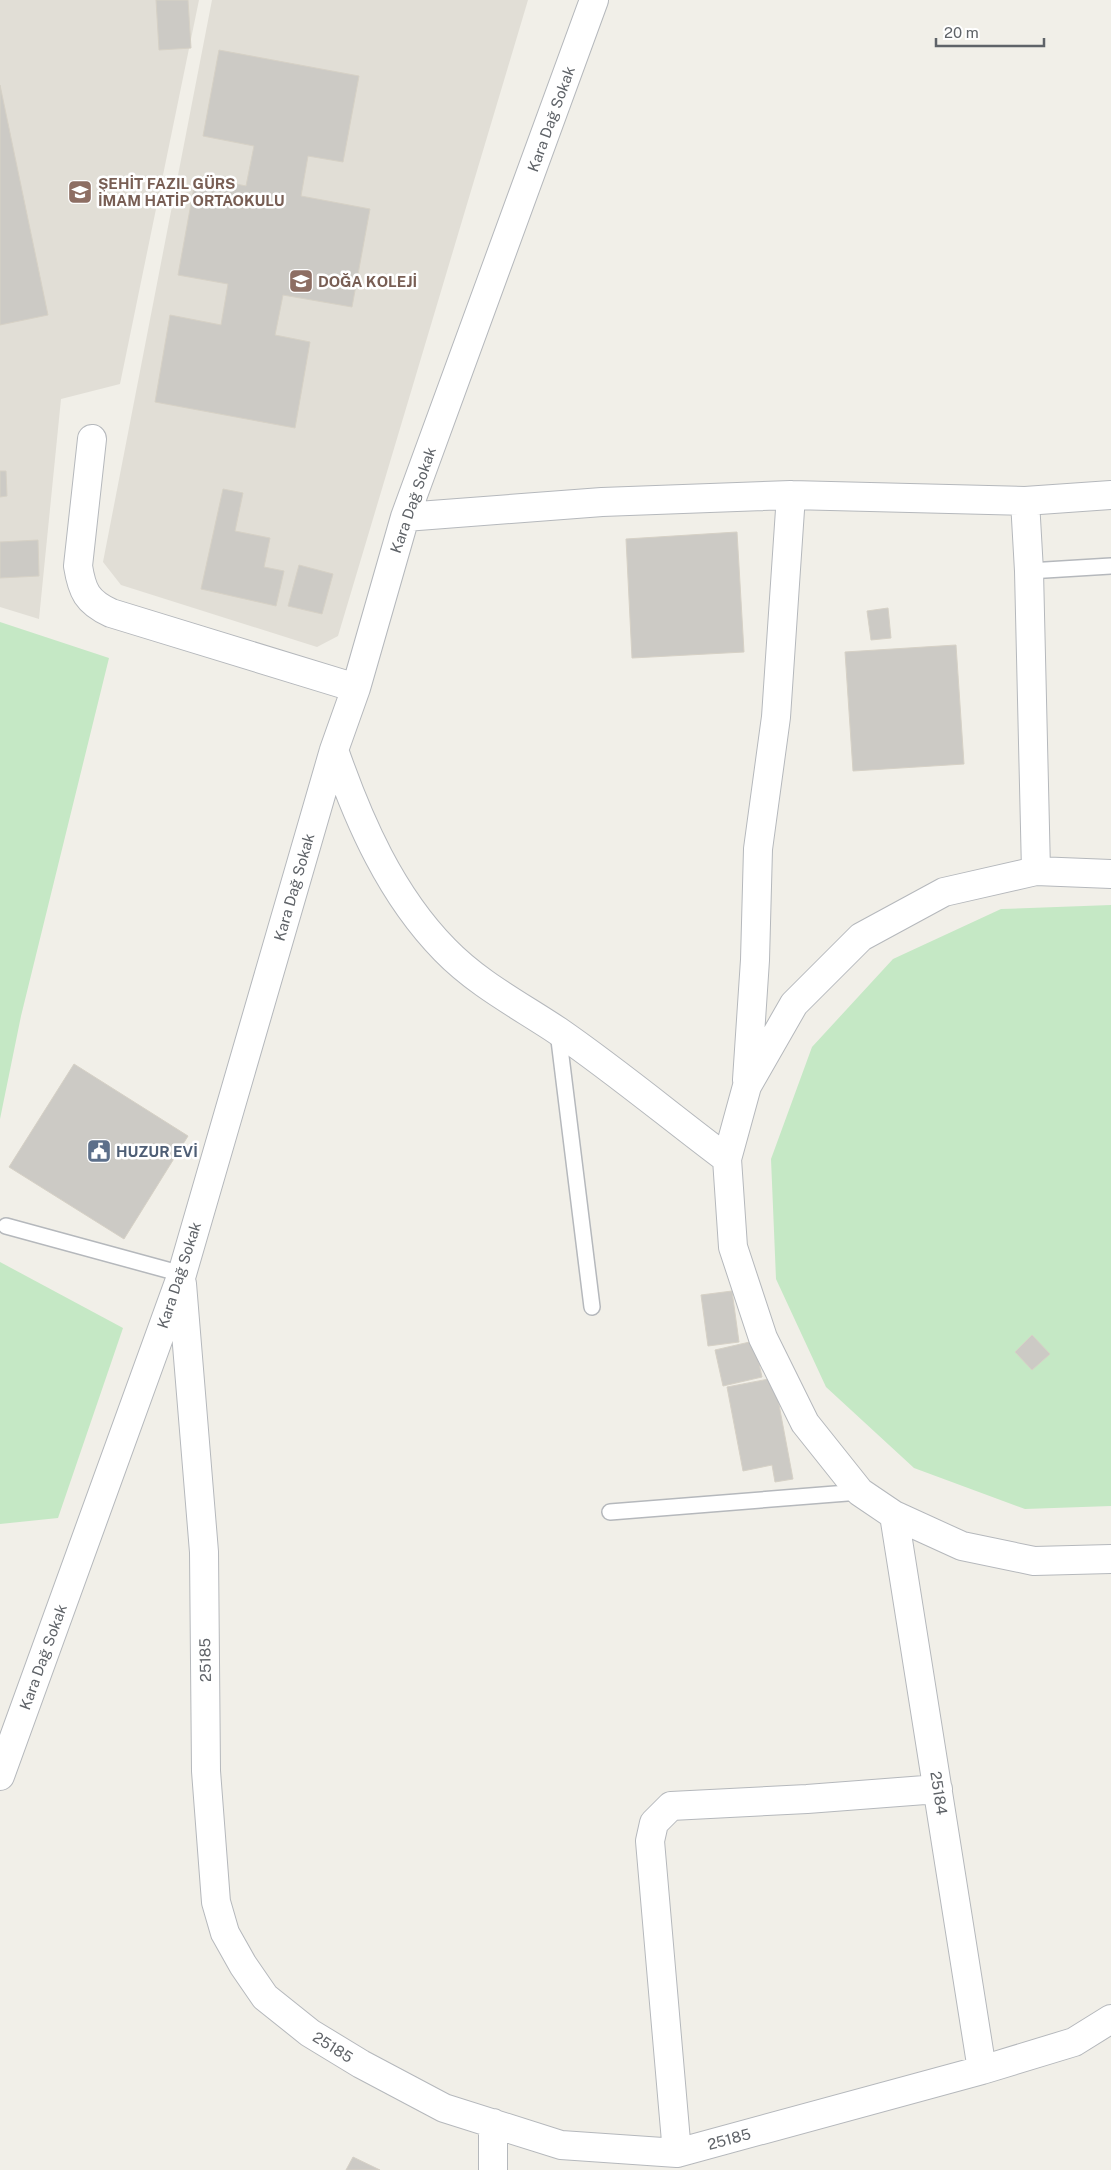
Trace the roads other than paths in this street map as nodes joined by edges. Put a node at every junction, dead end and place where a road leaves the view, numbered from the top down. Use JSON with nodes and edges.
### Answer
{"nodes":[{"id":1,"x":594,"y":0,"type":"edge"},
{"id":2,"x":92,"y":439,"type":"dead end"},
{"id":3,"x":791,"y":495,"type":"junction"},
{"id":4,"x":1111,"y":495,"type":"edge"},
{"id":5,"x":1025,"y":501,"type":"junction"},
{"id":6,"x":405,"y":517,"type":"junction"},
{"id":7,"x":1111,"y":566,"type":"edge"},
{"id":8,"x":1028,"y":571,"type":"junction"},
{"id":9,"x":356,"y":688,"type":"junction"},
{"id":10,"x":334,"y":750,"type":"junction"},
{"id":11,"x":1036,"y":870,"type":"junction"},
{"id":12,"x":1111,"y":874,"type":"edge"},
{"id":13,"x":558,"y":1032,"type":"junction"},
{"id":14,"x":747,"y":1086,"type":"junction"},
{"id":15,"x":727,"y":1159,"type":"junction"},
{"id":16,"x":6,"y":1226,"type":"dead end"},
{"id":17,"x":182,"y":1274,"type":"junction"},
{"id":18,"x":592,"y":1306,"type":"dead end"},
{"id":19,"x":860,"y":1492,"type":"junction"},
{"id":20,"x":610,"y":1512,"type":"dead end"},
{"id":21,"x":894,"y":1515,"type":"junction"},
{"id":22,"x":1111,"y":1559,"type":"edge"},
{"id":23,"x":0,"y":1776,"type":"edge"},
{"id":24,"x":938,"y":1789,"type":"junction"},
{"id":25,"x":1111,"y":2018,"type":"edge"},
{"id":26,"x":982,"y":2070,"type":"junction"},
{"id":27,"x":493,"y":2124,"type":"junction"},
{"id":28,"x":677,"y":2153,"type":"junction"},
{"id":29,"x":493,"y":2170,"type":"edge"}],
"edges":[{"from":1,"to":6,"type":"street","name":"Kara Dağ Sokak"},
{"from":2,"to":9,"type":"street"},
{"from":3,"to":5,"type":"street"},
{"from":3,"to":6,"type":"street"},
{"from":3,"to":14,"type":"street"},
{"from":4,"to":5,"type":"street"},
{"from":5,"to":8,"type":"street"},
{"from":6,"to":9,"type":"street","name":"Kara Dağ Sokak"},
{"from":7,"to":8,"type":"lane"},
{"from":8,"to":11,"type":"street"},
{"from":9,"to":10,"type":"street","name":"Kara Dağ Sokak"},
{"from":10,"to":13,"type":"street"},
{"from":10,"to":17,"type":"street","name":"Kara Dağ Sokak"},
{"from":11,"to":12,"type":"street"},
{"from":11,"to":14,"type":"street"},
{"from":13,"to":15,"type":"street"},
{"from":13,"to":18,"type":"lane"},
{"from":14,"to":15,"type":"street"},
{"from":15,"to":19,"type":"street"},
{"from":16,"to":17,"type":"lane"},
{"from":17,"to":23,"type":"street","name":"Kara Dağ Sokak"},
{"from":17,"to":27,"type":"street","name":"25185"},
{"from":19,"to":20,"type":"lane"},
{"from":19,"to":21,"type":"street"},
{"from":21,"to":22,"type":"street"},
{"from":21,"to":24,"type":"street","name":"25184"},
{"from":24,"to":26,"type":"street","name":"25184"},
{"from":24,"to":28,"type":"street"},
{"from":25,"to":26,"type":"street","name":"25185"},
{"from":26,"to":28,"type":"street","name":"25185"},
{"from":27,"to":28,"type":"street","name":"25185"},
{"from":27,"to":29,"type":"street"}]}
